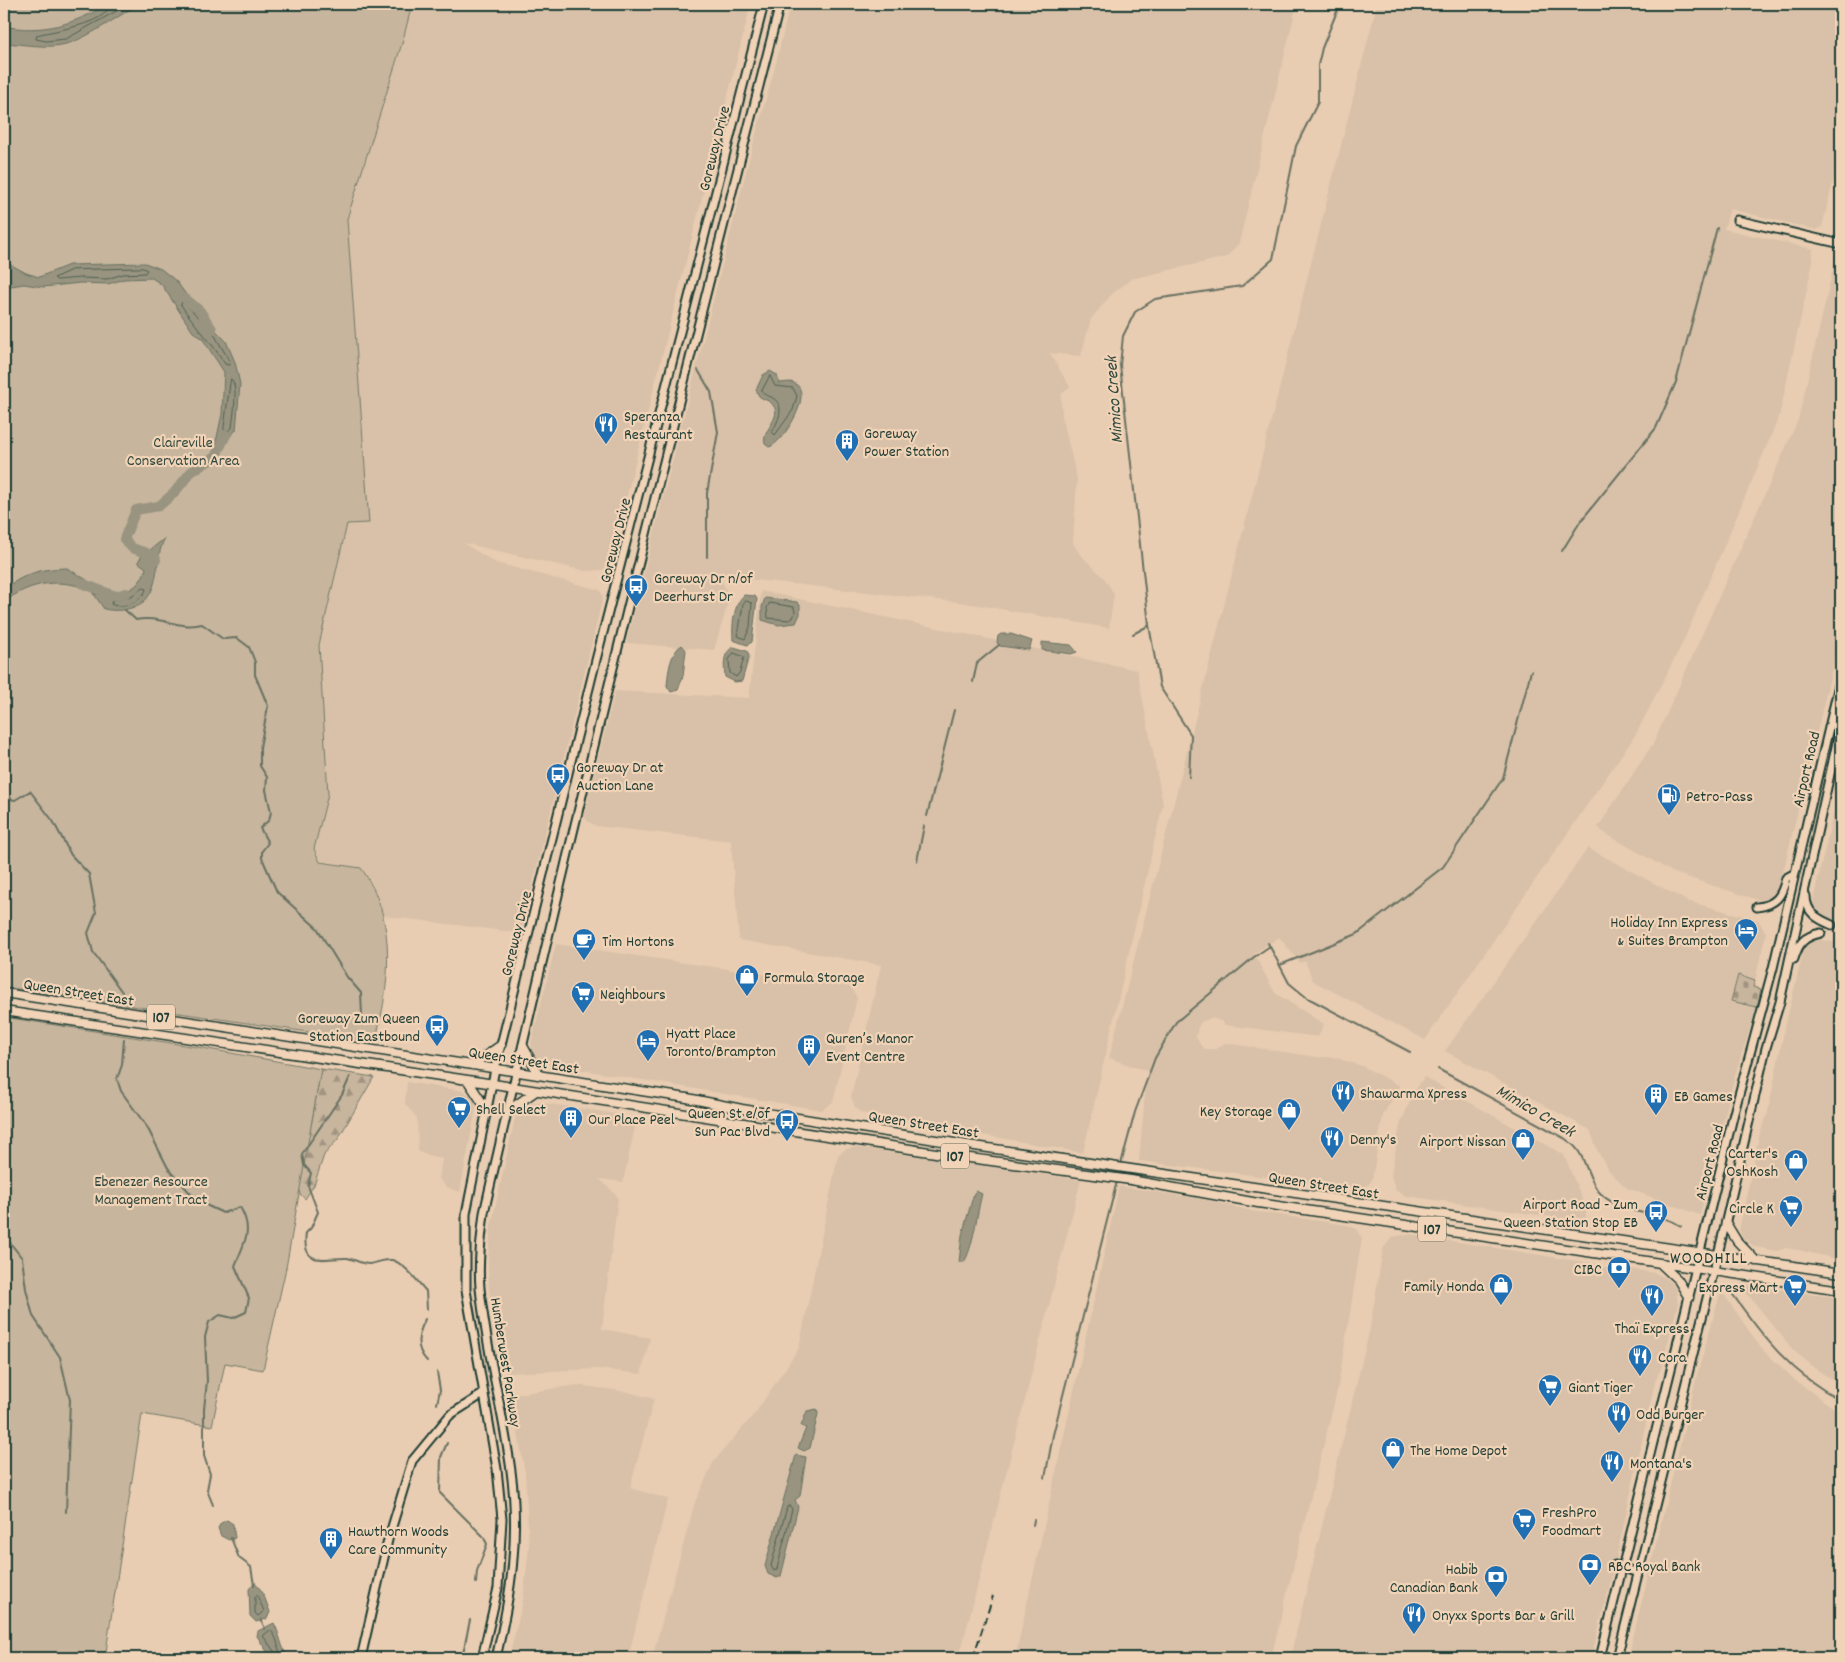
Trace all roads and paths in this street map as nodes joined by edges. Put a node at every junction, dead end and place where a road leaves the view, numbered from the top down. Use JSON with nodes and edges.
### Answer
{"nodes":[{"id":1,"x":764,"y":4,"type":"edge"},
{"id":2,"x":780,"y":4,"type":"edge"},
{"id":3,"x":1737,"y":220,"type":"dead end"},
{"id":4,"x":1841,"y":244,"type":"edge"},
{"id":5,"x":1841,"y":676,"type":"edge"},
{"id":6,"x":1841,"y":724,"type":"edge"},
{"id":7,"x":1795,"y":873,"type":"junction"},
{"id":8,"x":1806,"y":884,"type":"junction"},
{"id":9,"x":1757,"y":907,"type":"dead end"},
{"id":10,"x":1832,"y":925,"type":"dead end"},
{"id":11,"x":1821,"y":933,"type":"dead end"},
{"id":12,"x":1787,"y":969,"type":"junction"},
{"id":13,"x":4,"y":993,"type":"edge"},
{"id":14,"x":4,"y":1011,"type":"edge"},
{"id":15,"x":501,"y":1045,"type":"junction"},
{"id":16,"x":523,"y":1046,"type":"junction"},
{"id":17,"x":472,"y":1065,"type":"junction"},
{"id":18,"x":495,"y":1069,"type":"junction"},
{"id":19,"x":516,"y":1072,"type":"junction"},
{"id":20,"x":539,"y":1075,"type":"junction"},
{"id":21,"x":468,"y":1080,"type":"junction"},
{"id":22,"x":492,"y":1084,"type":"junction"},
{"id":23,"x":512,"y":1087,"type":"junction"},
{"id":24,"x":536,"y":1092,"type":"junction"},
{"id":25,"x":487,"y":1110,"type":"junction"},
{"id":26,"x":506,"y":1112,"type":"junction"},
{"id":27,"x":1726,"y":1223,"type":"junction"},
{"id":28,"x":1504,"y":1225,"type":"junction"},
{"id":29,"x":1473,"y":1235,"type":"junction"},
{"id":30,"x":1700,"y":1252,"type":"junction"},
{"id":31,"x":1718,"y":1255,"type":"junction"},
{"id":32,"x":1756,"y":1260,"type":"junction"},
{"id":33,"x":1660,"y":1264,"type":"junction"},
{"id":34,"x":1696,"y":1269,"type":"junction"},
{"id":35,"x":1714,"y":1272,"type":"junction"},
{"id":36,"x":1841,"y":1273,"type":"edge"},
{"id":37,"x":1841,"y":1290,"type":"edge"},
{"id":38,"x":1689,"y":1298,"type":"junction"},
{"id":39,"x":483,"y":1394,"type":"junction"},
{"id":40,"x":1619,"y":1566,"type":"junction"},
{"id":41,"x":1638,"y":1573,"type":"junction"},
{"id":42,"x":361,"y":1658,"type":"edge"},
{"id":43,"x":482,"y":1658,"type":"edge"},
{"id":44,"x":496,"y":1658,"type":"edge"},
{"id":45,"x":1600,"y":1658,"type":"edge"},
{"id":46,"x":1617,"y":1658,"type":"edge"}],
"edges":[{"from":1,"to":15,"type":"main road","name":"Goreway Drive"},
{"from":2,"to":16,"type":"main road","name":"Goreway Drive"},
{"from":3,"to":4,"type":"main road"},
{"from":5,"to":7,"type":"main road","name":"Airport Road"},
{"from":6,"to":8,"type":"main road","name":"Airport Road"},
{"from":7,"to":9,"type":"main road"},
{"from":7,"to":30,"type":"main road","name":"Airport Road"},
{"from":8,"to":10,"type":"main road"},
{"from":8,"to":12,"type":"main road","name":"Airport Road"},
{"from":11,"to":12,"type":"main road"},
{"from":12,"to":27,"type":"main road","name":"Airport Road"},
{"from":13,"to":17,"type":"main road","name":"Queen Street East","number":"107"},
{"from":14,"to":21,"type":"main road","name":"Queen Street East","number":"107"},
{"from":15,"to":17,"type":"main road"},
{"from":15,"to":18,"type":"main road","name":"Goreway Drive"},
{"from":16,"to":19,"type":"main road","name":"Goreway Drive"},
{"from":16,"to":20,"type":"main road"},
{"from":17,"to":18,"type":"main road","name":"Queen Street East","number":"107"},
{"from":18,"to":19,"type":"main road","name":"Queen Street East","number":"107"},
{"from":18,"to":22,"type":"main road","name":"Goreway Drive"},
{"from":19,"to":20,"type":"main road","name":"Queen Street East","number":"107"},
{"from":19,"to":23,"type":"main road","name":"Humberwest Parkway"},
{"from":20,"to":28,"type":"main road","name":"Queen Street East","number":"107"},
{"from":21,"to":22,"type":"main road","name":"Queen Street East","number":"107"},
{"from":21,"to":25,"type":"main road"},
{"from":22,"to":23,"type":"main road","name":"Queen Street East","number":"107"},
{"from":22,"to":25,"type":"main road","name":"Humberwest Parkway"},
{"from":23,"to":24,"type":"main road","name":"Queen Street East","number":"107"},
{"from":23,"to":26,"type":"main road","name":"Humberwest Parkway"},
{"from":24,"to":26,"type":"main road"},
{"from":24,"to":29,"type":"main road","name":"Queen Street East","number":"107"},
{"from":25,"to":39,"type":"main road","name":"Humberwest Parkway"},
{"from":26,"to":44,"type":"main road","name":"Humberwest Parkway"},
{"from":27,"to":31,"type":"main road","name":"Airport Road"},
{"from":27,"to":32,"type":"main road"},
{"from":28,"to":29,"type":"main road"},
{"from":28,"to":30,"type":"main road","name":"Queen Street East","number":"107"},
{"from":29,"to":33,"type":"main road","name":"Queen Street East","number":"107"},
{"from":30,"to":31,"type":"main road","name":"Queen Street East","number":"107"},
{"from":30,"to":34,"type":"main road","name":"Airport Road"},
{"from":31,"to":32,"type":"main road","name":"Queen Street East","number":"107"},
{"from":31,"to":35,"type":"main road","name":"Airport Road"},
{"from":32,"to":36,"type":"main road","name":"Queen Street East","number":"107"},
{"from":33,"to":34,"type":"main road","name":"Queen Street East","number":"107"},
{"from":33,"to":38,"type":"main road"},
{"from":34,"to":35,"type":"main road","name":"Queen Street East","number":"107"},
{"from":34,"to":38,"type":"main road","name":"Airport Road"},
{"from":35,"to":37,"type":"main road","name":"Queen Street East","number":"107"},
{"from":35,"to":41,"type":"main road","name":"Airport Road"},
{"from":38,"to":40,"type":"main road","name":"Airport Road"},
{"from":39,"to":42,"type":"main road"},
{"from":39,"to":43,"type":"main road","name":"Humberwest Parkway"},
{"from":40,"to":41,"type":"main road"},
{"from":40,"to":45,"type":"main road","name":"Airport Road"},
{"from":41,"to":46,"type":"main road","name":"Airport Road"}]}
